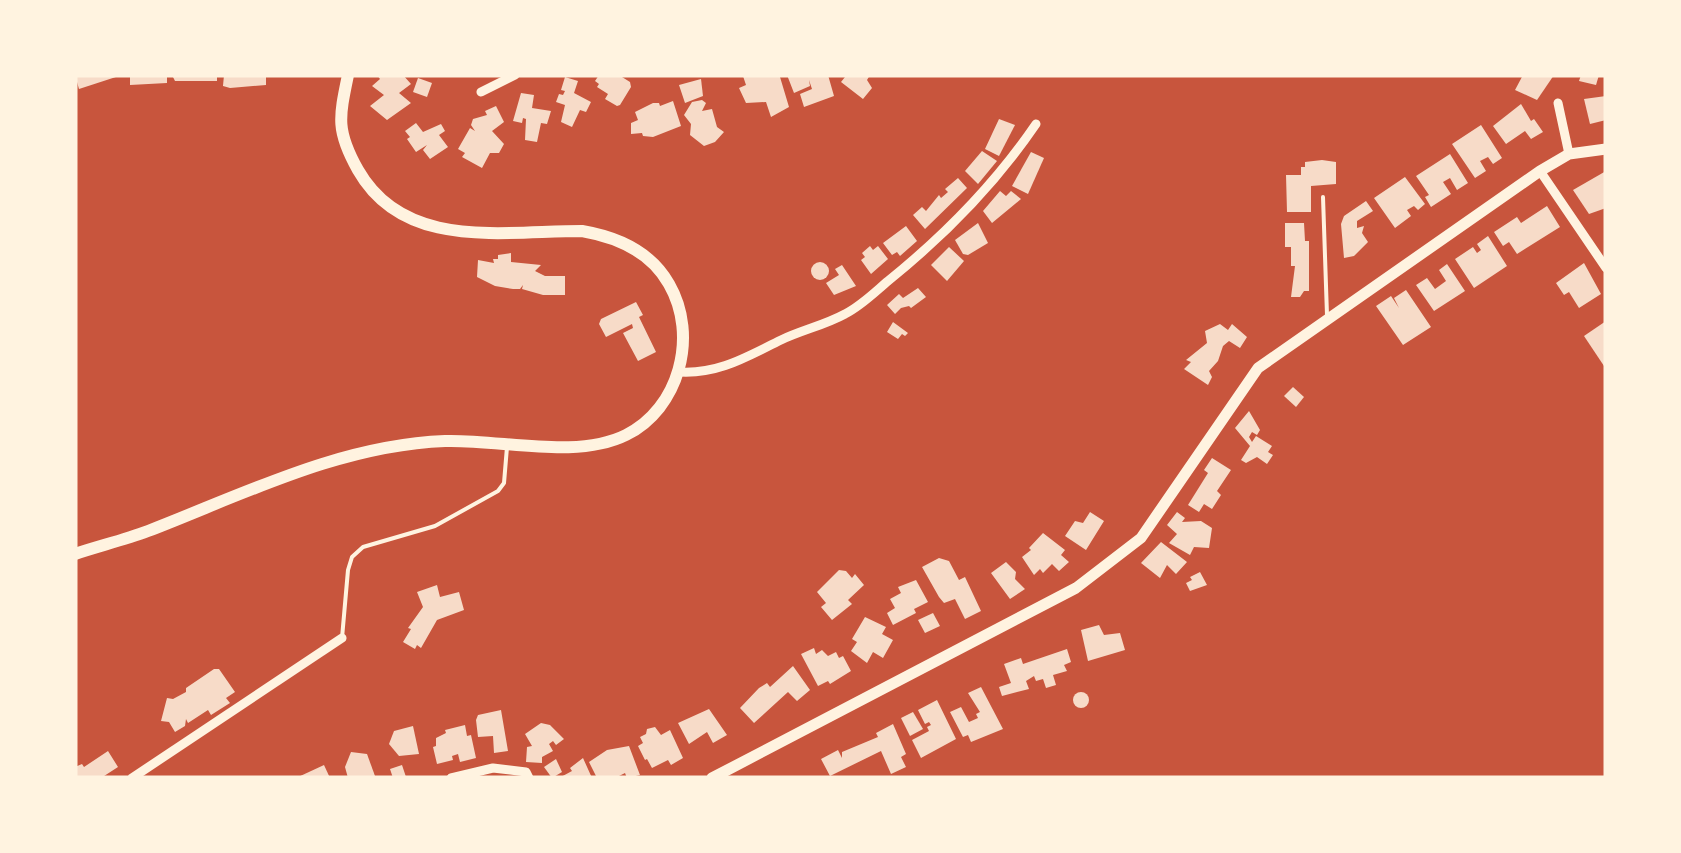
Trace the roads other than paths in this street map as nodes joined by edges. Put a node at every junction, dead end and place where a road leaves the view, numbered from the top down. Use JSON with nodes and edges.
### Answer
{"nodes":[{"id":1,"x":348,"y":75,"type":"edge"},
{"id":2,"x":514,"y":75,"type":"edge"},
{"id":3,"x":481,"y":92,"type":"dead end"},
{"id":4,"x":1558,"y":103,"type":"dead end"},
{"id":5,"x":1036,"y":124,"type":"dead end"},
{"id":6,"x":1606,"y":149,"type":"edge"},
{"id":7,"x":1569,"y":154,"type":"junction"},
{"id":8,"x":1540,"y":171,"type":"junction"},
{"id":9,"x":1323,"y":197,"type":"dead end"},
{"id":10,"x":1606,"y":268,"type":"edge"},
{"id":11,"x":1327,"y":320,"type":"junction"},
{"id":12,"x":680,"y":372,"type":"junction"},
{"id":13,"x":507,"y":442,"type":"junction"},
{"id":14,"x":75,"y":554,"type":"edge"},
{"id":15,"x":342,"y":638,"type":"joint"},
{"id":16,"x":132,"y":778,"type":"edge"},
{"id":17,"x":451,"y":778,"type":"edge"},
{"id":18,"x":529,"y":778,"type":"edge"},
{"id":19,"x":712,"y":778,"type":"edge"}],
"edges":[{"from":1,"to":12,"type":"main road"},
{"from":2,"to":3,"type":"street"},
{"from":4,"to":7,"type":"street"},
{"from":5,"to":12,"type":"street"},
{"from":6,"to":7,"type":"street"},
{"from":7,"to":8,"type":"street"},
{"from":8,"to":10,"type":"street"},
{"from":8,"to":11,"type":"street"},
{"from":9,"to":11,"type":"lane"},
{"from":11,"to":19,"type":"street"},
{"from":12,"to":13,"type":"main road"},
{"from":13,"to":14,"type":"main road"},
{"from":13,"to":15,"type":"lane"},
{"from":15,"to":16,"type":"street"},
{"from":17,"to":18,"type":"street"}]}
